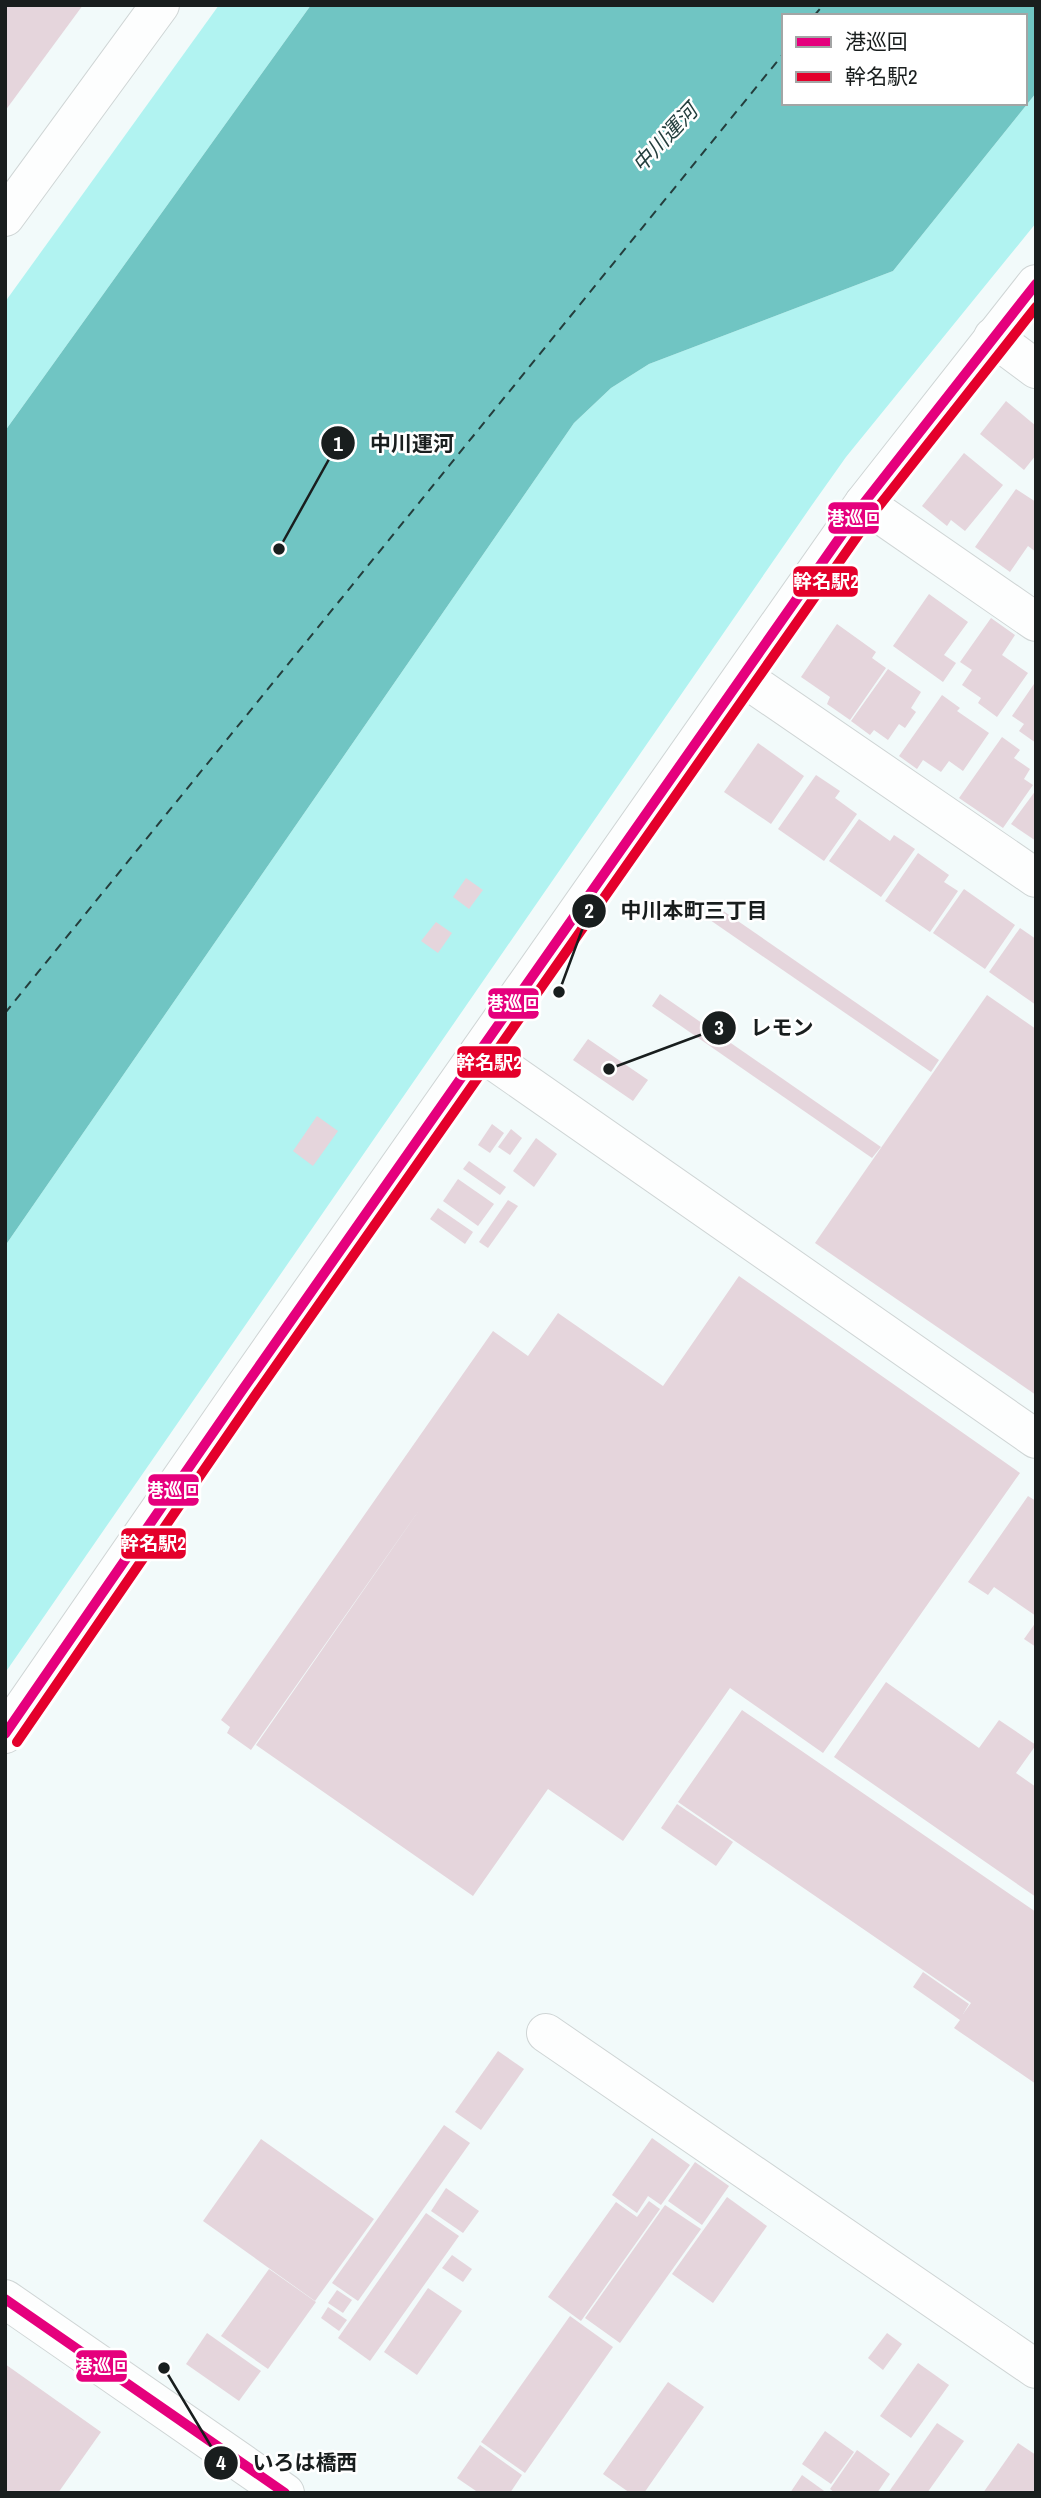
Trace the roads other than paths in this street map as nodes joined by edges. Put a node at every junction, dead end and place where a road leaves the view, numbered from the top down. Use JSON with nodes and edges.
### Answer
{"nodes":[{"id":1,"x":160,"y":5,"type":"edge"},
{"id":2,"x":5,"y":217,"type":"edge"},
{"id":3,"x":1036,"y":284,"type":"edge"},
{"id":4,"x":993,"y":337,"type":"junction"},
{"id":5,"x":1036,"y":369,"type":"edge"},
{"id":6,"x":864,"y":503,"type":"junction"},
{"id":7,"x":1036,"y":622,"type":"edge"},
{"id":8,"x":743,"y":677,"type":"junction"},
{"id":9,"x":1036,"y":878,"type":"edge"},
{"id":10,"x":481,"y":1052,"type":"junction"},
{"id":11,"x":1036,"y":1439,"type":"edge"},
{"id":12,"x":5,"y":1734,"type":"edge"},
{"id":13,"x":546,"y":2033,"type":"dead end"},
{"id":14,"x":5,"y":2299,"type":"edge"},
{"id":15,"x":1034,"y":2364,"type":"edge"},
{"id":16,"x":285,"y":2493,"type":"edge"}],
"edges":[{"from":1,"to":2,"type":"street"},
{"from":3,"to":4,"type":"street"},
{"from":4,"to":5,"type":"street"},
{"from":4,"to":6,"type":"street"},
{"from":6,"to":7,"type":"street"},
{"from":6,"to":8,"type":"street"},
{"from":8,"to":9,"type":"street"},
{"from":8,"to":10,"type":"street"},
{"from":10,"to":11,"type":"street"},
{"from":10,"to":12,"type":"street"},
{"from":13,"to":15,"type":"street"},
{"from":14,"to":16,"type":"street"}]}
